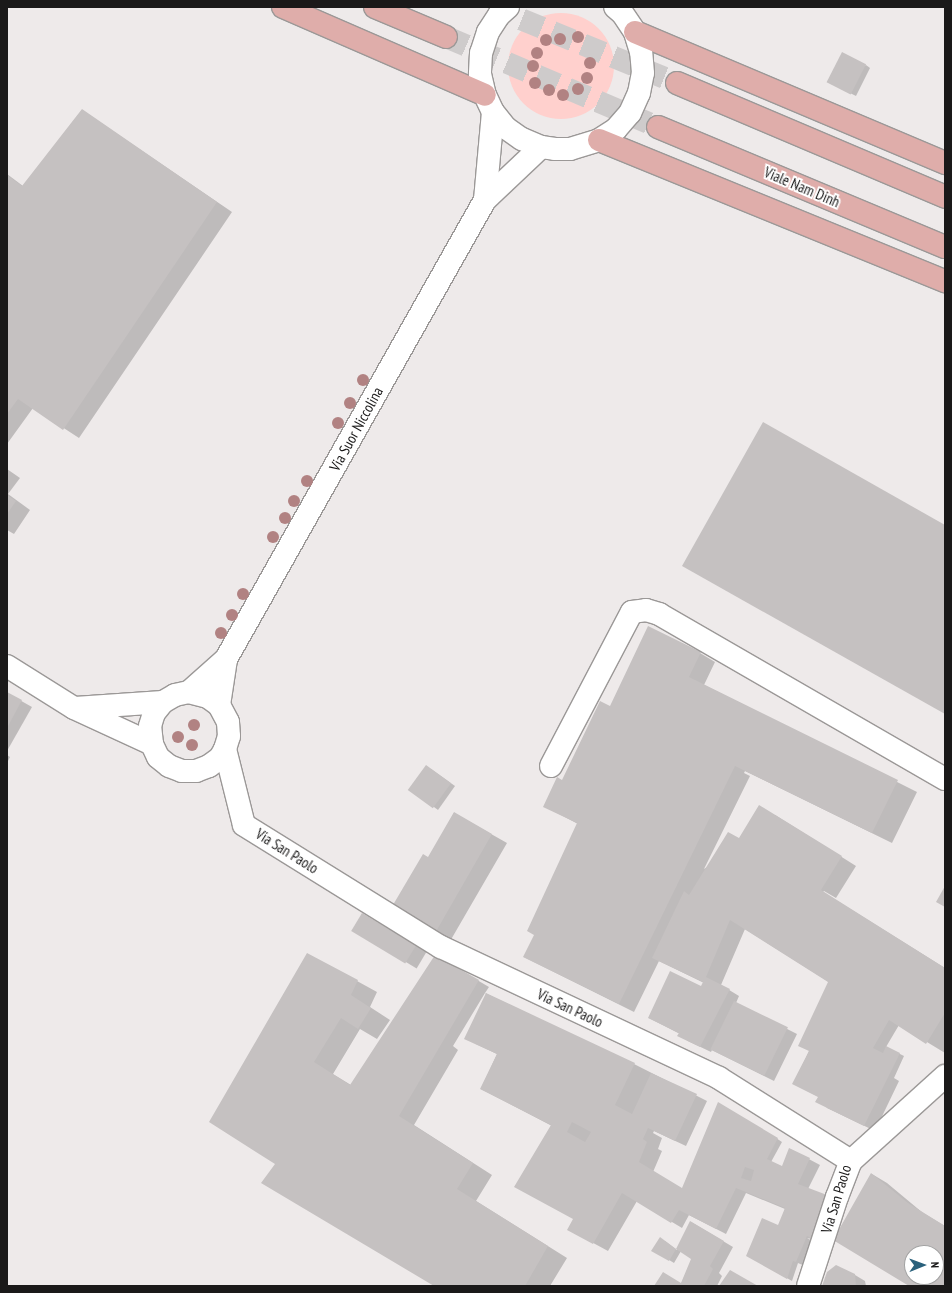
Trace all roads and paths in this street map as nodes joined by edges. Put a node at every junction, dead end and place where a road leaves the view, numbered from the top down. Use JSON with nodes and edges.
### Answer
{"nodes":[{"id":1,"x":283,"y":7,"type":"edge"},
{"id":2,"x":375,"y":7,"type":"edge"},
{"id":3,"x":508,"y":7,"type":"edge"},
{"id":4,"x":620,"y":9,"type":"edge"},
{"id":5,"x":635,"y":32,"type":"junction"},
{"id":6,"x":446,"y":36,"type":"tunnel mouth"},
{"id":7,"x":677,"y":83,"type":"tunnel mouth"},
{"id":8,"x":489,"y":104,"type":"junction"},
{"id":9,"x":658,"y":128,"type":"tunnel mouth"},
{"id":10,"x":599,"y":140,"type":"junction"},
{"id":11,"x":541,"y":147,"type":"junction"},
{"id":12,"x":945,"y":164,"type":"edge"},
{"id":13,"x":945,"y":197,"type":"edge"},
{"id":14,"x":485,"y":200,"type":"junction"},
{"id":15,"x":945,"y":247,"type":"edge"},
{"id":16,"x":945,"y":282,"type":"edge"},
{"id":17,"x":226,"y":659,"type":"junction"},
{"id":18,"x":7,"y":666,"type":"edge"},
{"id":19,"x":189,"y":692,"type":"junction"},
{"id":20,"x":163,"y":702,"type":"junction"},
{"id":21,"x":219,"y":705,"type":"junction"},
{"id":22,"x":74,"y":708,"type":"junction"},
{"id":23,"x":152,"y":744,"type":"junction"},
{"id":24,"x":225,"y":750,"type":"junction"},
{"id":25,"x":551,"y":766,"type":"dead end"},
{"id":26,"x":945,"y":779,"type":"edge"},
{"id":27,"x":945,"y":1076,"type":"edge"},
{"id":28,"x":851,"y":1161,"type":"junction"},
{"id":29,"x":808,"y":1286,"type":"edge"}],
"edges":[{"from":1,"to":8,"type":"main road"},
{"from":2,"to":6,"type":"main road"},
{"from":3,"to":8,"type":"street"},
{"from":4,"to":5,"type":"street"},
{"from":5,"to":10,"type":"street"},
{"from":5,"to":12,"type":"main road"},
{"from":7,"to":13,"type":"main road"},
{"from":8,"to":11,"type":"street"},
{"from":8,"to":14,"type":"street"},
{"from":9,"to":15,"type":"main road","name":"Viale Nam Dinh"},
{"from":10,"to":11,"type":"street"},
{"from":10,"to":16,"type":"main road"},
{"from":11,"to":14,"type":"street"},
{"from":14,"to":17,"type":"street","name":"Via Suor Niccolina"},
{"from":17,"to":19,"type":"street","name":"Via Suor Niccolina"},
{"from":17,"to":21,"type":"street","name":"Via Suor Niccolina"},
{"from":18,"to":22,"type":"street"},
{"from":19,"to":20,"type":"street"},
{"from":19,"to":21,"type":"street"},
{"from":20,"to":22,"type":"street"},
{"from":20,"to":23,"type":"street"},
{"from":21,"to":24,"type":"street","name":"Via San Paolo"},
{"from":22,"to":23,"type":"street"},
{"from":23,"to":24,"type":"street"},
{"from":24,"to":28,"type":"street","name":"Via San Paolo"},
{"from":25,"to":26,"type":"street"},
{"from":27,"to":28,"type":"street"},
{"from":28,"to":29,"type":"street","name":"Via San Paolo"}]}
